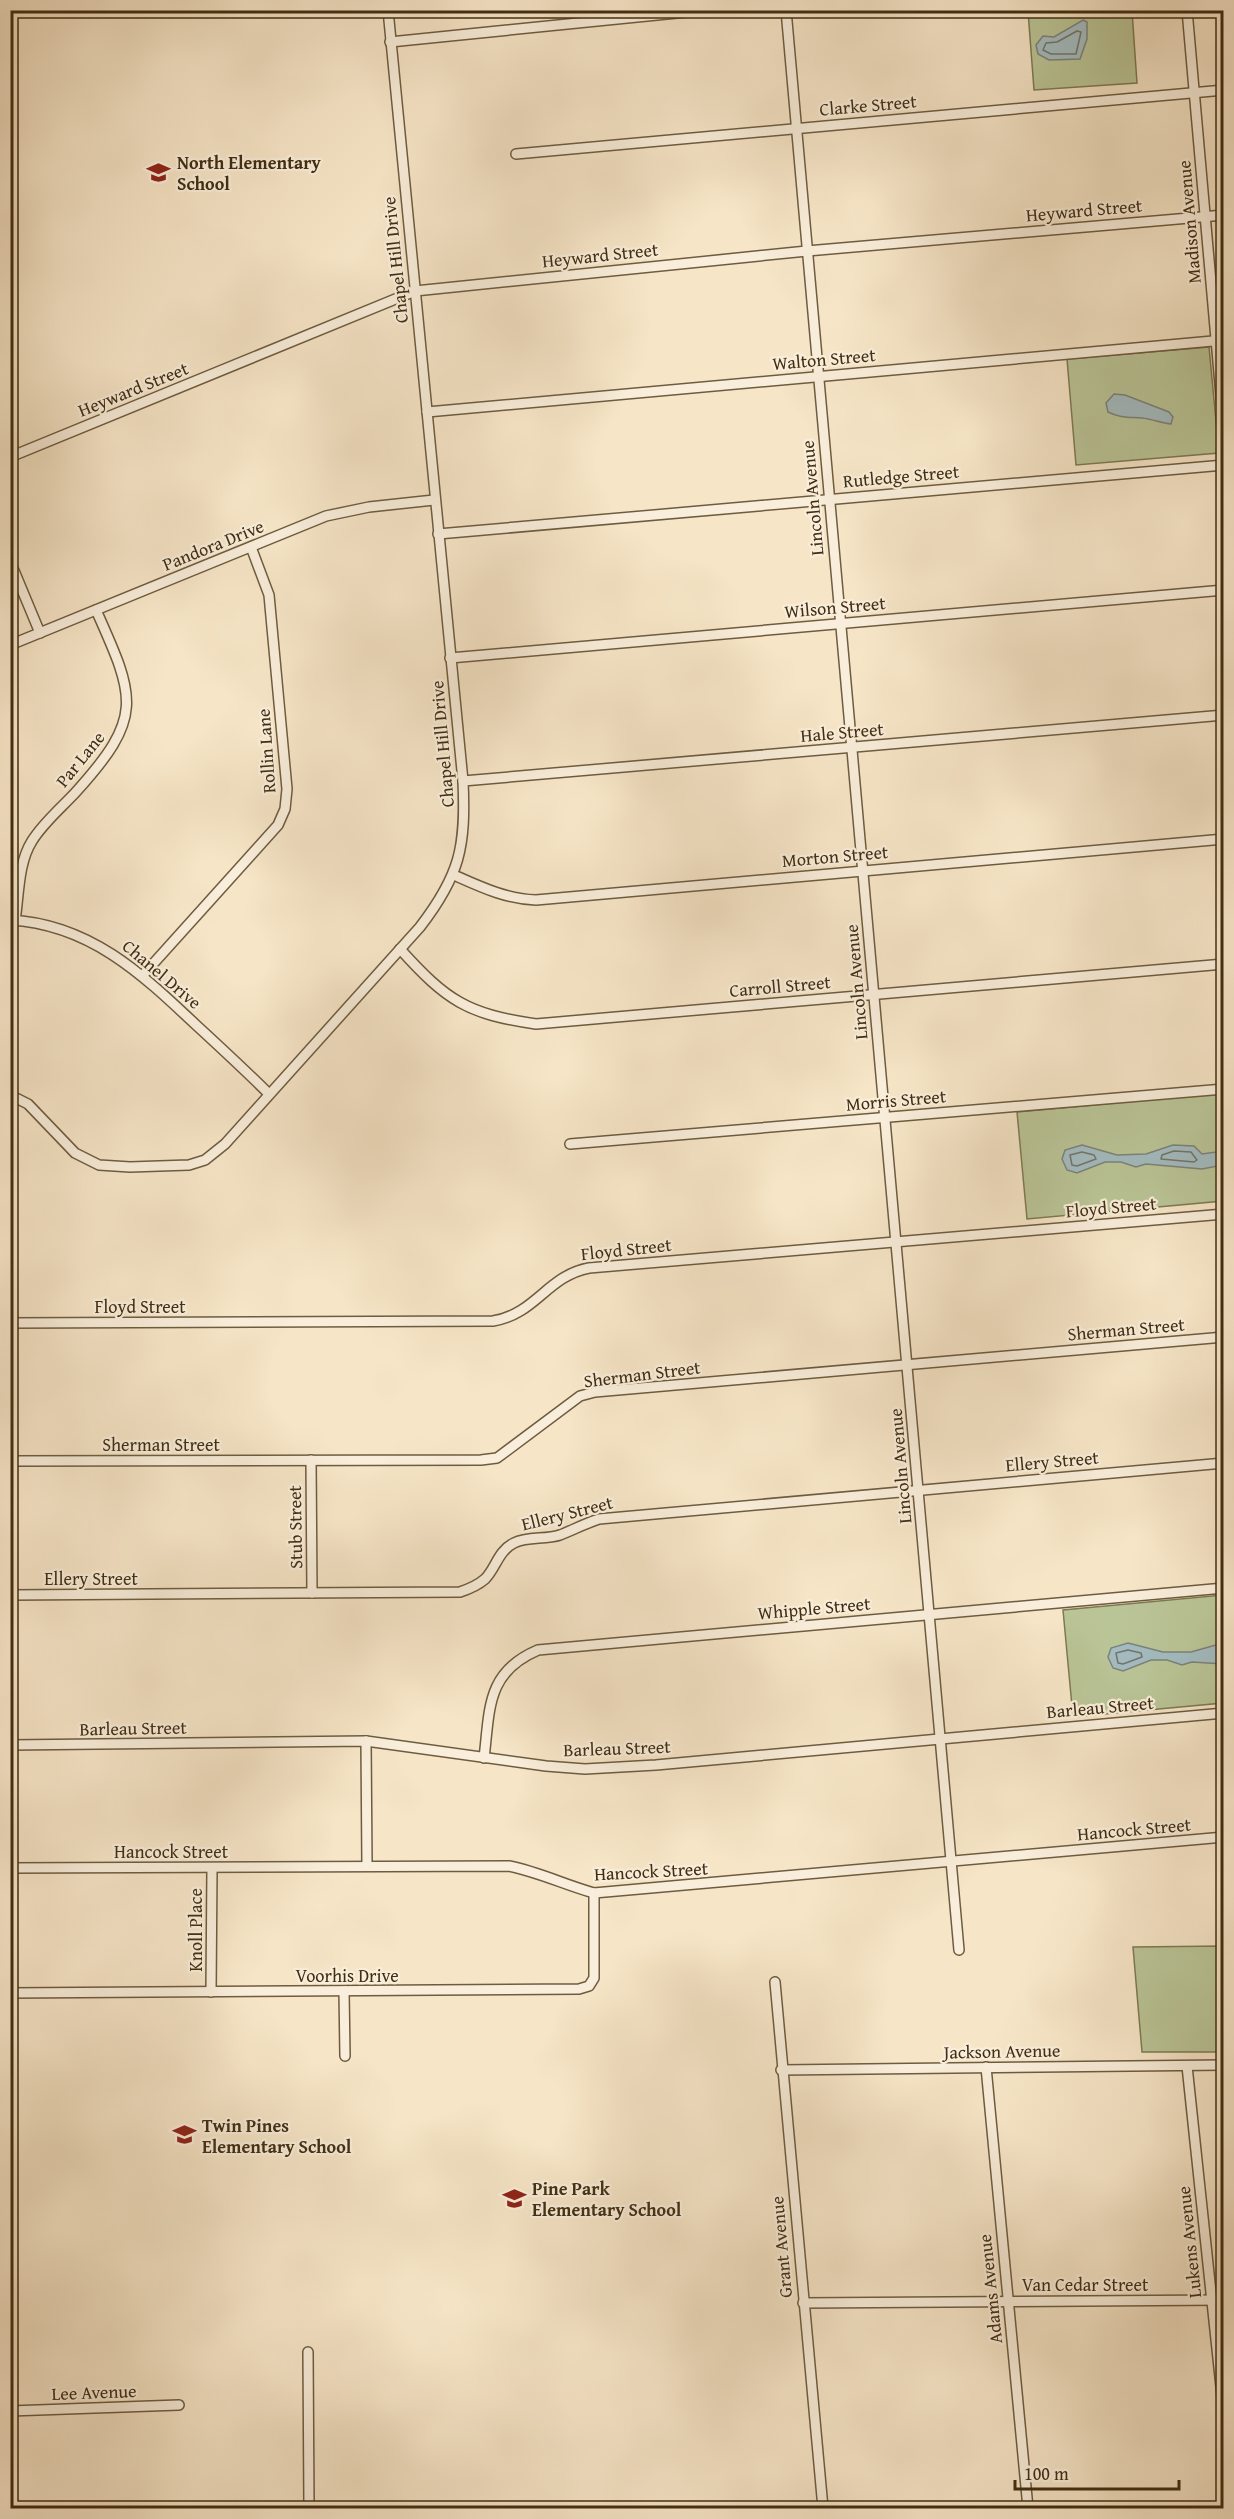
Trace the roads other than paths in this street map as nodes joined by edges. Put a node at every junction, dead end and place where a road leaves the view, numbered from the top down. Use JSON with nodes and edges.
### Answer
{"nodes":[{"id":1,"x":388,"y":10,"type":"edge"},
{"id":2,"x":707,"y":10,"type":"edge"},
{"id":3,"x":786,"y":10,"type":"edge"},
{"id":4,"x":1187,"y":10,"type":"edge"},
{"id":5,"x":390,"y":42,"type":"junction"},
{"id":6,"x":1224,"y":90,"type":"edge"},
{"id":7,"x":1195,"y":92,"type":"junction"},
{"id":8,"x":796,"y":128,"type":"junction"},
{"id":9,"x":516,"y":153,"type":"dead end"},
{"id":10,"x":1224,"y":214,"type":"edge"},
{"id":11,"x":1204,"y":216,"type":"junction"},
{"id":12,"x":807,"y":251,"type":"junction"},
{"id":13,"x":415,"y":291,"type":"junction"},
{"id":14,"x":1220,"y":340,"type":"edge"},
{"id":15,"x":818,"y":375,"type":"junction"},
{"id":16,"x":427,"y":412,"type":"junction"},
{"id":17,"x":1224,"y":430,"type":"edge"},
{"id":18,"x":10,"y":457,"type":"edge"},
{"id":19,"x":1224,"y":465,"type":"edge"},
{"id":20,"x":828,"y":499,"type":"junction"},
{"id":21,"x":434,"y":500,"type":"junction"},
{"id":22,"x":438,"y":534,"type":"junction"},
{"id":23,"x":251,"y":547,"type":"junction"},
{"id":24,"x":10,"y":561,"type":"edge"},
{"id":25,"x":1224,"y":590,"type":"edge"},
{"id":26,"x":96,"y":610,"type":"junction"},
{"id":27,"x":840,"y":623,"type":"junction"},
{"id":28,"x":40,"y":633,"type":"junction"},
{"id":29,"x":10,"y":645,"type":"edge"},
{"id":30,"x":450,"y":658,"type":"junction"},
{"id":31,"x":1224,"y":715,"type":"edge"},
{"id":32,"x":851,"y":747,"type":"junction"},
{"id":33,"x":463,"y":782,"type":"junction"},
{"id":34,"x":1224,"y":839,"type":"edge"},
{"id":35,"x":862,"y":870,"type":"junction"},
{"id":36,"x":454,"y":875,"type":"junction"},
{"id":37,"x":13,"y":920,"type":"edge"},
{"id":38,"x":400,"y":949,"type":"junction"},
{"id":39,"x":1224,"y":964,"type":"edge"},
{"id":40,"x":143,"y":975,"type":"junction"},
{"id":41,"x":873,"y":994,"type":"junction"},
{"id":42,"x":1224,"y":1089,"type":"edge"},
{"id":43,"x":269,"y":1094,"type":"junction"},
{"id":44,"x":10,"y":1095,"type":"edge"},
{"id":45,"x":885,"y":1118,"type":"junction"},
{"id":46,"x":570,"y":1144,"type":"dead end"},
{"id":47,"x":1224,"y":1214,"type":"edge"},
{"id":48,"x":897,"y":1241,"type":"junction"},
{"id":49,"x":10,"y":1323,"type":"edge"},
{"id":50,"x":1224,"y":1337,"type":"edge"},
{"id":51,"x":908,"y":1364,"type":"junction"},
{"id":52,"x":311,"y":1460,"type":"junction"},
{"id":53,"x":10,"y":1461,"type":"edge"},
{"id":54,"x":1224,"y":1463,"type":"edge"},
{"id":55,"x":918,"y":1490,"type":"junction"},
{"id":56,"x":1224,"y":1588,"type":"edge"},
{"id":57,"x":312,"y":1593,"type":"junction"},
{"id":58,"x":10,"y":1595,"type":"edge"},
{"id":59,"x":929,"y":1614,"type":"junction"},
{"id":60,"x":1224,"y":1713,"type":"edge"},
{"id":61,"x":940,"y":1738,"type":"junction"},
{"id":62,"x":366,"y":1741,"type":"junction"},
{"id":63,"x":10,"y":1745,"type":"edge"},
{"id":64,"x":484,"y":1758,"type":"junction"},
{"id":65,"x":1224,"y":1837,"type":"edge"},
{"id":66,"x":951,"y":1863,"type":"junction"},
{"id":67,"x":367,"y":1866,"type":"junction"},
{"id":68,"x":10,"y":1868,"type":"edge"},
{"id":69,"x":212,"y":1868,"type":"junction"},
{"id":70,"x":594,"y":1893,"type":"junction"},
{"id":71,"x":959,"y":1950,"type":"dead end"},
{"id":72,"x":775,"y":1983,"type":"dead end"},
{"id":73,"x":344,"y":1991,"type":"junction"},
{"id":74,"x":211,"y":1992,"type":"junction"},
{"id":75,"x":10,"y":1993,"type":"edge"},
{"id":76,"x":345,"y":2056,"type":"dead end"},
{"id":77,"x":1224,"y":2065,"type":"edge"},
{"id":78,"x":1187,"y":2066,"type":"junction"},
{"id":79,"x":986,"y":2067,"type":"junction"},
{"id":80,"x":782,"y":2070,"type":"junction"},
{"id":81,"x":1211,"y":2300,"type":"junction"},
{"id":82,"x":1224,"y":2300,"type":"edge"},
{"id":83,"x":1008,"y":2301,"type":"junction"},
{"id":84,"x":803,"y":2303,"type":"junction"},
{"id":85,"x":308,"y":2352,"type":"dead end"},
{"id":86,"x":179,"y":2405,"type":"dead end"},
{"id":87,"x":10,"y":2411,"type":"edge"},
{"id":88,"x":1224,"y":2415,"type":"edge"},
{"id":89,"x":309,"y":2508,"type":"edge"},
{"id":90,"x":823,"y":2508,"type":"edge"},
{"id":91,"x":1028,"y":2508,"type":"edge"}],
"edges":[{"from":1,"to":5,"type":"street","name":"Chapel Hill Drive"},
{"from":2,"to":5,"type":"street"},
{"from":3,"to":8,"type":"street","name":"Lincoln Avenue"},
{"from":4,"to":7,"type":"street","name":"Madison Avenue"},
{"from":5,"to":13,"type":"street","name":"Chapel Hill Drive"},
{"from":6,"to":7,"type":"street","name":"Clarke Street"},
{"from":7,"to":8,"type":"street","name":"Clarke Street"},
{"from":7,"to":11,"type":"street","name":"Madison Avenue"},
{"from":8,"to":9,"type":"street","name":"Clarke Street"},
{"from":8,"to":12,"type":"street","name":"Lincoln Avenue"},
{"from":10,"to":11,"type":"street","name":"Heyward Street"},
{"from":11,"to":12,"type":"street","name":"Heyward Street"},
{"from":11,"to":14,"type":"street","name":"Madison Avenue"},
{"from":12,"to":13,"type":"street","name":"Heyward Street"},
{"from":12,"to":15,"type":"street","name":"Lincoln Avenue"},
{"from":13,"to":16,"type":"street","name":"Chapel Hill Drive"},
{"from":13,"to":18,"type":"street","name":"Heyward Street"},
{"from":14,"to":15,"type":"street","name":"Walton Street"},
{"from":14,"to":17,"type":"street","name":"Madison Avenue"},
{"from":15,"to":16,"type":"street","name":"Walton Street"},
{"from":15,"to":20,"type":"street","name":"Lincoln Avenue"},
{"from":16,"to":21,"type":"street","name":"Chapel Hill Drive"},
{"from":19,"to":20,"type":"street","name":"Rutledge Street"},
{"from":20,"to":22,"type":"street","name":"Rutledge Street"},
{"from":20,"to":27,"type":"street","name":"Lincoln Avenue"},
{"from":21,"to":22,"type":"street","name":"Chapel Hill Drive"},
{"from":21,"to":23,"type":"street","name":"Pandora Drive"},
{"from":22,"to":30,"type":"street","name":"Chapel Hill Drive"},
{"from":23,"to":26,"type":"street","name":"Pandora Drive"},
{"from":23,"to":40,"type":"street","name":"Rollin Lane"},
{"from":24,"to":28,"type":"street"},
{"from":25,"to":27,"type":"street","name":"Wilson Street"},
{"from":26,"to":28,"type":"street","name":"Pandora Drive"},
{"from":26,"to":37,"type":"street","name":"Par Lane"},
{"from":27,"to":30,"type":"street","name":"Wilson Street"},
{"from":27,"to":32,"type":"street","name":"Lincoln Avenue"},
{"from":28,"to":29,"type":"street","name":"Pandora Drive"},
{"from":30,"to":33,"type":"street","name":"Chapel Hill Drive"},
{"from":31,"to":32,"type":"street","name":"Hale Street"},
{"from":32,"to":33,"type":"street","name":"Hale Street"},
{"from":32,"to":35,"type":"street","name":"Lincoln Avenue"},
{"from":33,"to":36,"type":"street","name":"Chapel Hill Drive"},
{"from":34,"to":35,"type":"street","name":"Morton Street"},
{"from":35,"to":36,"type":"street","name":"Morton Street"},
{"from":35,"to":41,"type":"street","name":"Lincoln Avenue"},
{"from":36,"to":38,"type":"street","name":"Chapel Hill Drive"},
{"from":37,"to":40,"type":"street","name":"Chanel Drive"},
{"from":38,"to":41,"type":"street","name":"Carroll Street"},
{"from":38,"to":43,"type":"street","name":"Chapel Hill Drive"},
{"from":39,"to":41,"type":"street","name":"Carroll Street"},
{"from":40,"to":43,"type":"street","name":"Chanel Drive"},
{"from":41,"to":45,"type":"street","name":"Lincoln Avenue"},
{"from":42,"to":45,"type":"street","name":"Morris Street"},
{"from":43,"to":44,"type":"street","name":"Chapel Hill Drive"},
{"from":45,"to":46,"type":"street","name":"Morris Street"},
{"from":45,"to":48,"type":"street","name":"Lincoln Avenue"},
{"from":47,"to":48,"type":"street","name":"Floyd Street"},
{"from":48,"to":49,"type":"street","name":"Floyd Street"},
{"from":48,"to":51,"type":"street","name":"Lincoln Avenue"},
{"from":50,"to":51,"type":"street","name":"Sherman Street"},
{"from":51,"to":52,"type":"street","name":"Sherman Street"},
{"from":51,"to":55,"type":"street","name":"Lincoln Avenue"},
{"from":52,"to":53,"type":"street","name":"Sherman Street"},
{"from":52,"to":57,"type":"street","name":"Stub Street"},
{"from":54,"to":55,"type":"street","name":"Ellery Street"},
{"from":55,"to":57,"type":"street","name":"Ellery Street"},
{"from":55,"to":59,"type":"street","name":"Lincoln Avenue"},
{"from":56,"to":59,"type":"street","name":"Whipple Street"},
{"from":57,"to":58,"type":"street","name":"Ellery Street"},
{"from":59,"to":61,"type":"street","name":"Lincoln Avenue"},
{"from":59,"to":64,"type":"street","name":"Whipple Street"},
{"from":60,"to":61,"type":"street","name":"Barleau Street"},
{"from":61,"to":64,"type":"street","name":"Barleau Street"},
{"from":61,"to":66,"type":"street","name":"Lincoln Avenue"},
{"from":62,"to":63,"type":"street","name":"Barleau Street"},
{"from":62,"to":64,"type":"street","name":"Barleau Street"},
{"from":62,"to":67,"type":"street"},
{"from":65,"to":66,"type":"street","name":"Hancock Street"},
{"from":66,"to":70,"type":"street","name":"Hancock Street"},
{"from":66,"to":71,"type":"street","name":"Lincoln Avenue"},
{"from":67,"to":69,"type":"street","name":"Hancock Street"},
{"from":67,"to":70,"type":"street","name":"Hancock Street"},
{"from":68,"to":69,"type":"street","name":"Hancock Street"},
{"from":69,"to":74,"type":"street","name":"Knoll Place"},
{"from":70,"to":73,"type":"street","name":"Voorhis Drive"},
{"from":72,"to":80,"type":"street","name":"Grant Avenue"},
{"from":73,"to":74,"type":"street","name":"Voorhis Drive"},
{"from":73,"to":76,"type":"street"},
{"from":74,"to":75,"type":"street","name":"Voorhis Drive"},
{"from":77,"to":78,"type":"street","name":"Jackson Avenue"},
{"from":78,"to":79,"type":"street","name":"Jackson Avenue"},
{"from":78,"to":81,"type":"street","name":"Lukens Avenue"},
{"from":79,"to":80,"type":"street","name":"Jackson Avenue"},
{"from":79,"to":83,"type":"street","name":"Adams Avenue"},
{"from":80,"to":84,"type":"street","name":"Grant Avenue"},
{"from":81,"to":82,"type":"street","name":"Van Cedar Street"},
{"from":81,"to":83,"type":"street","name":"Van Cedar Street"},
{"from":81,"to":88,"type":"street","name":"Lukens Avenue"},
{"from":83,"to":84,"type":"street","name":"Van Cedar Street"},
{"from":83,"to":91,"type":"street","name":"Adams Avenue"},
{"from":84,"to":90,"type":"street","name":"Grant Avenue"},
{"from":85,"to":89,"type":"street"},
{"from":86,"to":87,"type":"street","name":"Lee Avenue"}]}
